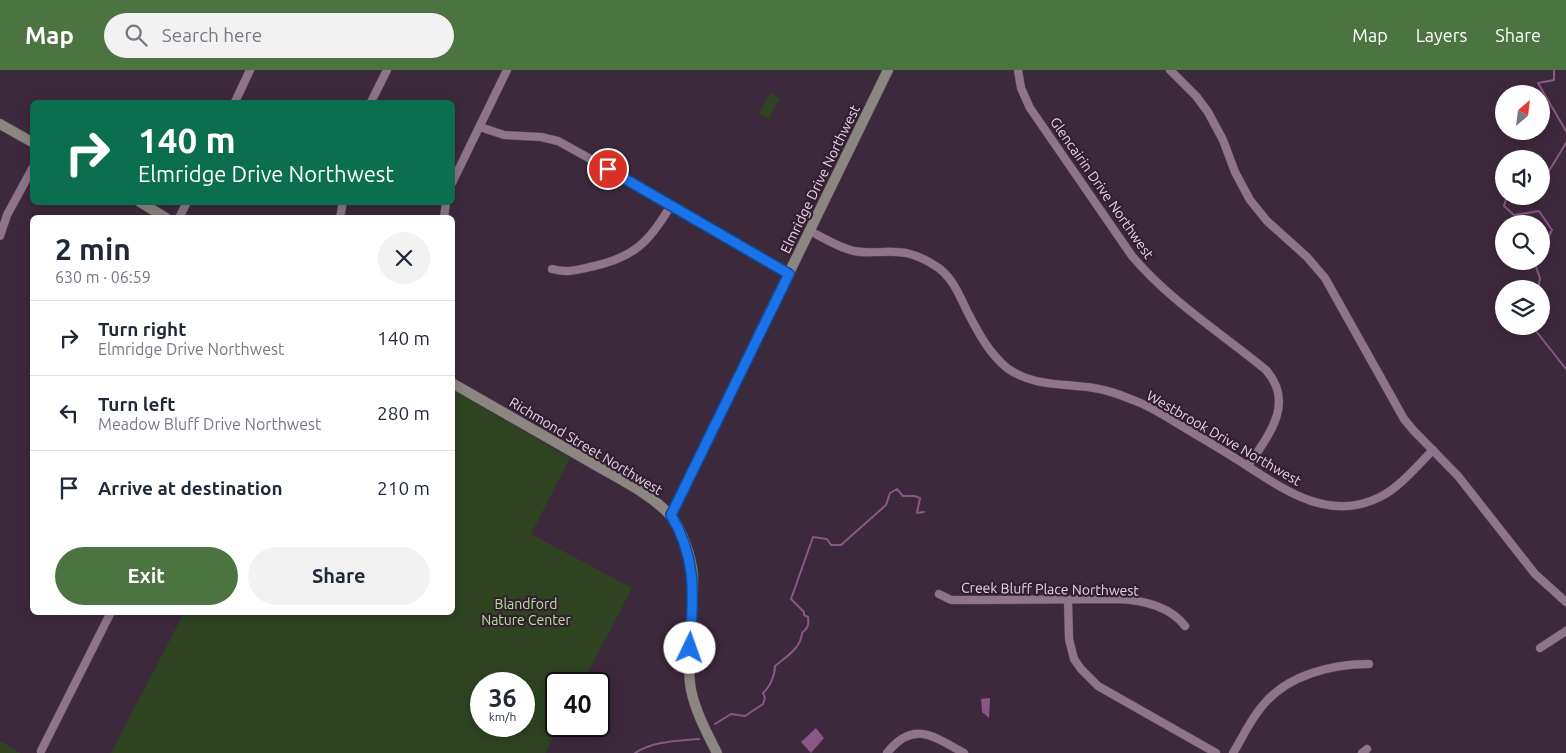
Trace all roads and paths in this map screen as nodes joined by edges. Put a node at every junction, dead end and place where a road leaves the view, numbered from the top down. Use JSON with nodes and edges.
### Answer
{"nodes":[{"id":1,"x":250,"y":70,"type":"edge"},
{"id":2,"x":387,"y":70,"type":"edge"},
{"id":3,"x":507,"y":70,"type":"edge"},
{"id":4,"x":888,"y":70,"type":"edge"},
{"id":5,"x":1018,"y":70,"type":"edge"},
{"id":6,"x":1170,"y":70,"type":"edge"},
{"id":7,"x":236,"y":100,"type":"edge"},
{"id":8,"x":373,"y":100,"type":"edge"},
{"id":9,"x":0,"y":124,"type":"edge"},
{"id":10,"x":480,"y":127,"type":"junction"},
{"id":11,"x":30,"y":141,"type":"edge"},
{"id":12,"x":30,"y":173,"type":"edge"},
{"id":13,"x":455,"y":177,"type":"edge"},
{"id":14,"x":145,"y":205,"type":"edge"},
{"id":15,"x":671,"y":205,"type":"junction"},
{"id":16,"x":161,"y":215,"type":"edge"},
{"id":17,"x":810,"y":231,"type":"junction"},
{"id":18,"x":0,"y":236,"type":"edge"},
{"id":19,"x":552,"y":269,"type":"dead end"},
{"id":20,"x":789,"y":274,"type":"junction"},
{"id":21,"x":455,"y":385,"type":"edge"},
{"id":22,"x":1433,"y":450,"type":"junction"},
{"id":23,"x":1248,"y":466,"type":"junction"},
{"id":24,"x":671,"y":515,"type":"junction"},
{"id":25,"x":939,"y":594,"type":"dead end"},
{"id":26,"x":1068,"y":600,"type":"junction"},
{"id":27,"x":1566,"y":602,"type":"edge"},
{"id":28,"x":109,"y":615,"type":"edge"},
{"id":29,"x":1185,"y":626,"type":"dead end"},
{"id":30,"x":1566,"y":631,"type":"edge"},
{"id":31,"x":1540,"y":648,"type":"dead end"},
{"id":32,"x":1369,"y":664,"type":"dead end"},
{"id":33,"x":41,"y":751,"type":"dead end"},
{"id":34,"x":717,"y":753,"type":"edge"},
{"id":35,"x":887,"y":753,"type":"edge"},
{"id":36,"x":964,"y":753,"type":"edge"},
{"id":37,"x":1216,"y":753,"type":"edge"},
{"id":38,"x":1233,"y":753,"type":"edge"}],
"edges":[{"from":1,"to":7,"type":"street"},
{"from":2,"to":8,"type":"street"},
{"from":3,"to":10,"type":"street"},
{"from":4,"to":17,"type":"street","name":"Elmridge Drive Northwest"},
{"from":5,"to":23,"type":"street","name":"Glencairin Drive Northwest"},
{"from":6,"to":22,"type":"street"},
{"from":9,"to":11,"type":"street"},
{"from":10,"to":13,"type":"street"},
{"from":10,"to":15,"type":"street"},
{"from":12,"to":18,"type":"street"},
{"from":14,"to":16,"type":"street"},
{"from":15,"to":19,"type":"street"},
{"from":15,"to":20,"type":"street"},
{"from":17,"to":20,"type":"street","name":"Elmridge Drive Northwest"},
{"from":17,"to":23,"type":"street","name":"Westbrook Drive Northwest"},
{"from":20,"to":24,"type":"street","name":"Elmridge Drive Northwest"},
{"from":21,"to":24,"type":"street","name":"Richmond Street Northwest"},
{"from":22,"to":23,"type":"street","name":"Westbrook Drive Northwest"},
{"from":22,"to":27,"type":"street"},
{"from":24,"to":34,"type":"street","name":"Richmond Street Northwest"},
{"from":25,"to":26,"type":"street","name":"Creek Bluff Place Northwest"},
{"from":26,"to":29,"type":"street","name":"Creek Bluff Place Northwest"},
{"from":26,"to":37,"type":"street"},
{"from":28,"to":33,"type":"street"},
{"from":30,"to":31,"type":"street"},
{"from":32,"to":38,"type":"street"},
{"from":35,"to":36,"type":"street"}]}
